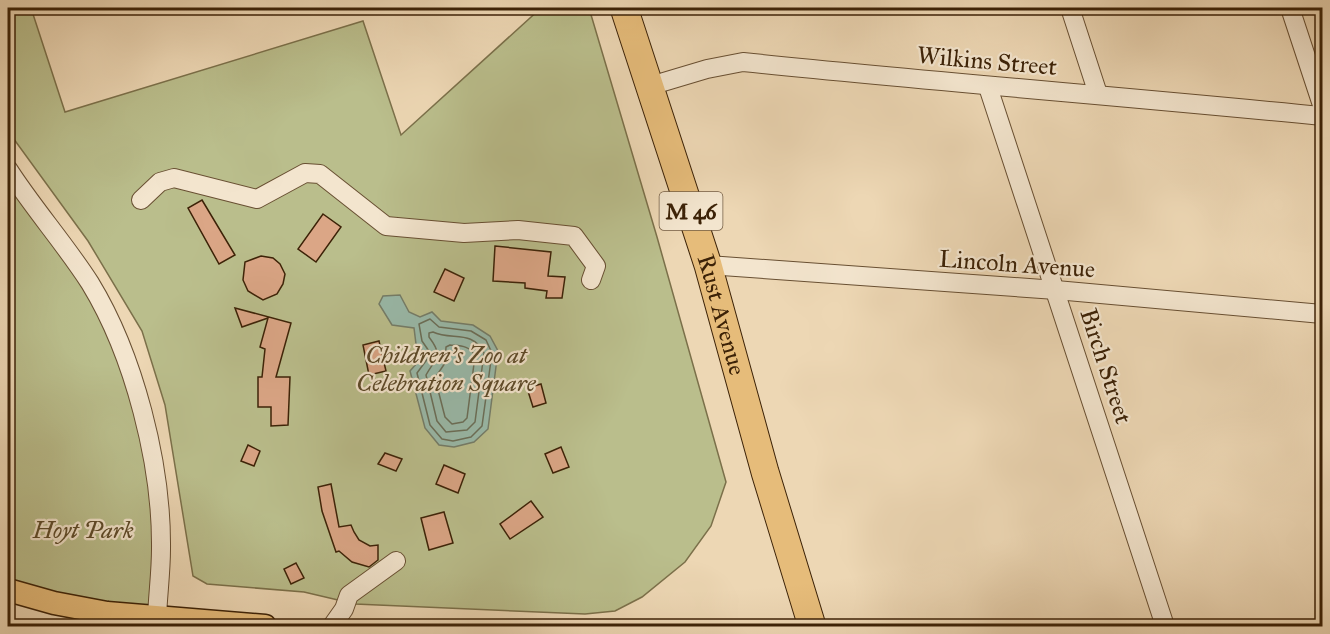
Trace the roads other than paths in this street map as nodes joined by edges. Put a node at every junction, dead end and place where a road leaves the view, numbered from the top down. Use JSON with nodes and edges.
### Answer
{"nodes":[{"id":1,"x":624,"y":8,"type":"edge"},
{"id":2,"x":1070,"y":8,"type":"edge"},
{"id":3,"x":1290,"y":8,"type":"edge"},
{"id":4,"x":650,"y":86,"type":"junction"},
{"id":5,"x":988,"y":87,"type":"junction"},
{"id":6,"x":1098,"y":94,"type":"junction"},
{"id":7,"x":1323,"y":105,"type":"edge"},
{"id":8,"x":1323,"y":116,"type":"edge"},
{"id":9,"x":8,"y":169,"type":"edge"},
{"id":10,"x":141,"y":200,"type":"dead end"},
{"id":11,"x":708,"y":265,"type":"junction"},
{"id":12,"x":591,"y":280,"type":"dead end"},
{"id":13,"x":1056,"y":290,"type":"junction"},
{"id":14,"x":1323,"y":314,"type":"edge"},
{"id":15,"x":396,"y":561,"type":"dead end"},
{"id":16,"x":8,"y":590,"type":"edge"},
{"id":17,"x":157,"y":622,"type":"edge"},
{"id":18,"x":266,"y":627,"type":"edge"},
{"id":19,"x":332,"y":627,"type":"edge"},
{"id":20,"x":812,"y":627,"type":"edge"},
{"id":21,"x":1165,"y":627,"type":"edge"}],
"edges":[{"from":1,"to":4,"type":"highway","name":"Rust Avenue","number":"M 46"},
{"from":2,"to":6,"type":"street"},
{"from":3,"to":7,"type":"street"},
{"from":4,"to":5,"type":"street","name":"Wilkins Street"},
{"from":4,"to":11,"type":"highway","name":"Rust Avenue","number":"M 46"},
{"from":5,"to":6,"type":"street","name":"Wilkins Street"},
{"from":5,"to":13,"type":"street","name":"Birch Street"},
{"from":6,"to":8,"type":"street","name":"Wilkins Street"},
{"from":9,"to":17,"type":"street"},
{"from":10,"to":12,"type":"street"},
{"from":11,"to":13,"type":"street","name":"Lincoln Avenue"},
{"from":11,"to":20,"type":"highway","name":"Rust Avenue","number":"M 46"},
{"from":13,"to":14,"type":"street","name":"Lincoln Avenue"},
{"from":13,"to":21,"type":"street","name":"Birch Street"},
{"from":15,"to":19,"type":"street"},
{"from":16,"to":17,"type":"main road"},
{"from":17,"to":18,"type":"main road"}]}
